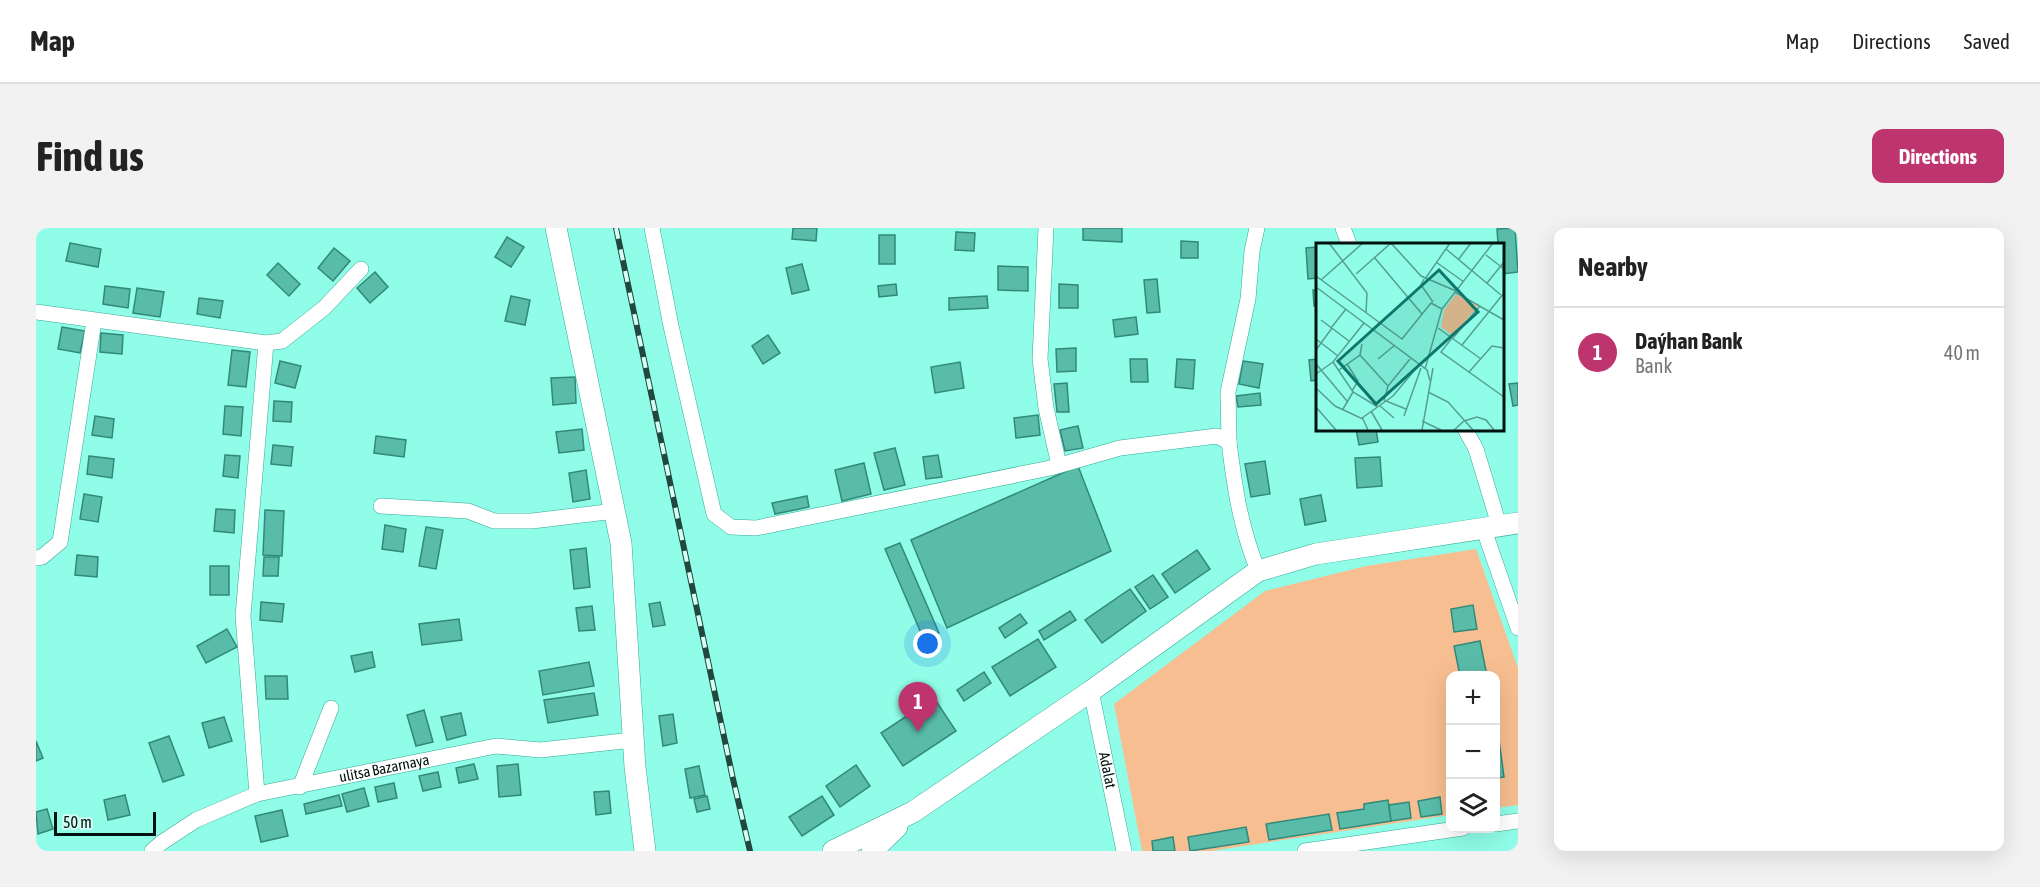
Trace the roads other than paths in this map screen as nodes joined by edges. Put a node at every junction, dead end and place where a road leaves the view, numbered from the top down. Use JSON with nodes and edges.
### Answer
{"nodes":[{"id":1,"x":556,"y":228,"type":"edge"},
{"id":2,"x":652,"y":228,"type":"edge"},
{"id":3,"x":1046,"y":228,"type":"edge"},
{"id":4,"x":1257,"y":228,"type":"edge"},
{"id":5,"x":1343,"y":228,"type":"edge"},
{"id":6,"x":1349,"y":243,"type":"edge"},
{"id":7,"x":361,"y":269,"type":"dead end"},
{"id":8,"x":36,"y":312,"type":"edge"},
{"id":9,"x":94,"y":321,"type":"junction"},
{"id":10,"x":266,"y":343,"type":"junction"},
{"id":11,"x":1466,"y":430,"type":"edge"},
{"id":12,"x":1229,"y":442,"type":"junction"},
{"id":13,"x":1059,"y":465,"type":"junction"},
{"id":14,"x":381,"y":506,"type":"dead end"},
{"id":15,"x":615,"y":511,"type":"junction"},
{"id":16,"x":1500,"y":525,"type":"edge"},
{"id":17,"x":36,"y":558,"type":"edge"},
{"id":18,"x":1258,"y":571,"type":"junction"},
{"id":19,"x":1518,"y":628,"type":"edge"},
{"id":20,"x":1091,"y":690,"type":"junction"},
{"id":21,"x":332,"y":708,"type":"dead end"},
{"id":22,"x":633,"y":740,"type":"junction"},
{"id":23,"x":300,"y":787,"type":"junction"},
{"id":24,"x":257,"y":794,"type":"junction"},
{"id":25,"x":913,"y":812,"type":"junction"},
{"id":26,"x":1518,"y":821,"type":"edge"},
{"id":27,"x":1500,"y":823,"type":"edge"},
{"id":28,"x":1446,"y":830,"type":"edge"},
{"id":29,"x":152,"y":851,"type":"edge"},
{"id":30,"x":645,"y":851,"type":"edge"},
{"id":31,"x":833,"y":851,"type":"edge"},
{"id":32,"x":873,"y":851,"type":"edge"},
{"id":33,"x":1124,"y":851,"type":"edge"},
{"id":34,"x":1305,"y":851,"type":"edge"}],
"edges":[{"from":1,"to":15,"type":"main road"},
{"from":2,"to":13,"type":"street"},
{"from":3,"to":13,"type":"street"},
{"from":4,"to":12,"type":"street"},
{"from":5,"to":6,"type":"street"},
{"from":7,"to":10,"type":"street"},
{"from":8,"to":9,"type":"street"},
{"from":9,"to":10,"type":"street"},
{"from":9,"to":17,"type":"street"},
{"from":10,"to":24,"type":"street"},
{"from":11,"to":16,"type":"street"},
{"from":12,"to":13,"type":"street"},
{"from":12,"to":18,"type":"street"},
{"from":14,"to":15,"type":"street"},
{"from":15,"to":22,"type":"main road"},
{"from":16,"to":18,"type":"main road"},
{"from":16,"to":19,"type":"street"},
{"from":18,"to":20,"type":"main road"},
{"from":20,"to":25,"type":"main road"},
{"from":20,"to":33,"type":"street","name":"Adalat"},
{"from":21,"to":23,"type":"street"},
{"from":22,"to":23,"type":"street","name":"ulitsa Bazarnaya"},
{"from":22,"to":30,"type":"main road"},
{"from":23,"to":24,"type":"street","name":"ulitsa Bazarnaya"},
{"from":24,"to":29,"type":"street","name":"ulitsa Bazarnaya"},
{"from":25,"to":31,"type":"main road"},
{"from":25,"to":32,"type":"main road"},
{"from":26,"to":27,"type":"street"},
{"from":28,"to":34,"type":"street"}]}
